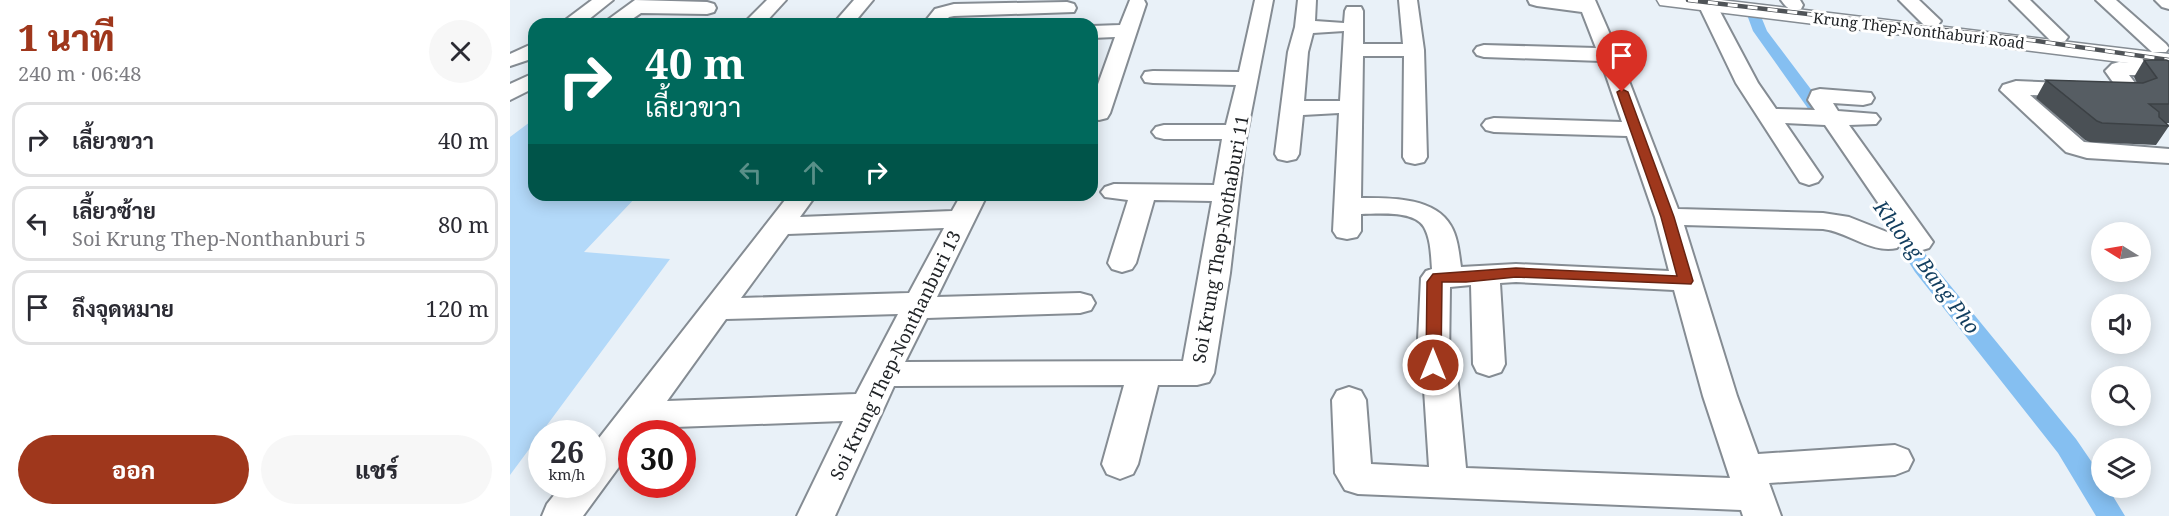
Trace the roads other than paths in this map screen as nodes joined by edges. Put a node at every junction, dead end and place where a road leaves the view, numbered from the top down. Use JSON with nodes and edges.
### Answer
{"nodes":[{"id":1,"x":582,"y":0,"type":"edge"},
{"id":2,"x":604,"y":0,"type":"edge"},
{"id":3,"x":777,"y":0,"type":"edge"},
{"id":4,"x":864,"y":0,"type":"edge"},
{"id":5,"x":1264,"y":0,"type":"edge"},
{"id":6,"x":1307,"y":0,"type":"edge"},
{"id":7,"x":1408,"y":0,"type":"edge"},
{"id":8,"x":1535,"y":0,"type":"edge"},
{"id":9,"x":1668,"y":0,"type":"edge"},
{"id":10,"x":1749,"y":0,"type":"edge"},
{"id":11,"x":1908,"y":0,"type":"edge"},
{"id":12,"x":2019,"y":0,"type":"edge"},
{"id":13,"x":2105,"y":0,"type":"edge"},
{"id":14,"x":2164,"y":0,"type":"edge"},
{"id":15,"x":1702,"y":3,"type":"edge"},
{"id":16,"x":1792,"y":3,"type":"edge"},
{"id":17,"x":2169,"y":3,"type":"edge"},
{"id":18,"x":641,"y":4,"type":"edge"},
{"id":19,"x":972,"y":4,"type":"edge"},
{"id":20,"x":1137,"y":4,"type":"dead end"},
{"id":21,"x":1588,"y":4,"type":"edge"},
{"id":22,"x":707,"y":8,"type":"dead end"},
{"id":23,"x":1065,"y":11,"type":"edge"},
{"id":24,"x":1354,"y":11,"type":"dead end"},
{"id":25,"x":578,"y":18,"type":"edge"},
{"id":26,"x":621,"y":18,"type":"edge"},
{"id":27,"x":759,"y":18,"type":"edge"},
{"id":28,"x":848,"y":18,"type":"edge"},
{"id":29,"x":938,"y":18,"type":"edge"},
{"id":30,"x":1530,"y":19,"type":"dead end"},
{"id":31,"x":1931,"y":21,"type":"junction"},
{"id":32,"x":1305,"y":27,"type":"junction"},
{"id":33,"x":1337,"y":27,"type":"dead end"},
{"id":34,"x":1128,"y":31,"type":"junction"},
{"id":35,"x":1098,"y":32,"type":"edge"},
{"id":36,"x":2058,"y":37,"type":"junction"},
{"id":37,"x":1353,"y":50,"type":"junction"},
{"id":38,"x":1414,"y":50,"type":"junction"},
{"id":39,"x":1484,"y":51,"type":"dead end"},
{"id":40,"x":2096,"y":51,"type":"junction"},
{"id":41,"x":528,"y":53,"type":"edge"},
{"id":42,"x":2166,"y":53,"type":"edge"},
{"id":43,"x":1609,"y":55,"type":"junction"},
{"id":44,"x":510,"y":60,"type":"edge"},
{"id":45,"x":2119,"y":68,"type":"junction"},
{"id":46,"x":2169,"y":75,"type":"edge"},
{"id":47,"x":1102,"y":76,"type":"edge"},
{"id":48,"x":1153,"y":77,"type":"dead end"},
{"id":49,"x":1248,"y":80,"type":"junction"},
{"id":50,"x":528,"y":82,"type":"edge"},
{"id":51,"x":510,"y":93,"type":"edge"},
{"id":52,"x":1336,"y":107,"type":"dead end"},
{"id":53,"x":1293,"y":108,"type":"junction"},
{"id":54,"x":1866,"y":109,"type":"dead end"},
{"id":55,"x":1099,"y":113,"type":"dead end"},
{"id":56,"x":1769,"y":116,"type":"junction"},
{"id":57,"x":1827,"y":118,"type":"junction"},
{"id":58,"x":1494,"y":125,"type":"dead end"},
{"id":59,"x":1635,"y":129,"type":"junction"},
{"id":60,"x":1164,"y":132,"type":"dead end"},
{"id":61,"x":1236,"y":132,"type":"junction"},
{"id":62,"x":1287,"y":154,"type":"dead end"},
{"id":63,"x":2169,"y":156,"type":"edge"},
{"id":64,"x":1415,"y":157,"type":"dead end"},
{"id":65,"x":1809,"y":177,"type":"dead end"},
{"id":66,"x":1114,"y":192,"type":"dead end"},
{"id":67,"x":1143,"y":192,"type":"junction"},
{"id":68,"x":1226,"y":193,"type":"junction"},
{"id":69,"x":798,"y":201,"type":"edge"},
{"id":70,"x":968,"y":207,"type":"edge"},
{"id":71,"x":1668,"y":217,"type":"junction"},
{"id":72,"x":779,"y":226,"type":"junction"},
{"id":73,"x":1887,"y":242,"type":"dead end"},
{"id":74,"x":1919,"y":242,"type":"dead end"},
{"id":75,"x":1122,"y":263,"type":"dead end"},
{"id":76,"x":1448,"y":276,"type":"junction"},
{"id":77,"x":1485,"y":276,"type":"junction"},
{"id":78,"x":1686,"y":281,"type":"junction"},
{"id":79,"x":1080,"y":303,"type":"dead end"},
{"id":80,"x":917,"y":305,"type":"junction"},
{"id":81,"x":718,"y":309,"type":"junction"},
{"id":82,"x":1489,"y":364,"type":"dead end"},
{"id":83,"x":883,"y":374,"type":"junction"},
{"id":84,"x":1144,"y":374,"type":"junction"},
{"id":85,"x":1349,"y":400,"type":"dead end"},
{"id":86,"x":869,"y":407,"type":"junction"},
{"id":87,"x":638,"y":416,"type":"junction"},
{"id":88,"x":606,"y":457,"type":"edge"},
{"id":89,"x":1895,"y":460,"type":"dead end"},
{"id":90,"x":1120,"y":464,"type":"dead end"},
{"id":91,"x":1449,"y":484,"type":"junction"},
{"id":92,"x":1754,"y":494,"type":"edge"},
{"id":93,"x":574,"y":498,"type":"edge"},
{"id":94,"x":561,"y":516,"type":"edge"},
{"id":95,"x":816,"y":516,"type":"edge"}],
"edges":[{"from":1,"to":2,"type":"street"},
{"from":2,"to":25,"type":"street"},
{"from":3,"to":27,"type":"street"},
{"from":4,"to":28,"type":"street"},
{"from":5,"to":49,"type":"street","name":"Soi Krung Thep-Nothaburi 11"},
{"from":6,"to":32,"type":"street"},
{"from":7,"to":38,"type":"street"},
{"from":8,"to":21,"type":"street"},
{"from":8,"to":30,"type":"street"},
{"from":9,"to":15,"type":"main road","name":"Krung Thep-Nonthaburi Road"},
{"from":10,"to":16,"type":"main road","name":"Krung Thep-Nonthaburi Road"},
{"from":11,"to":31,"type":"street"},
{"from":12,"to":36,"type":"street"},
{"from":13,"to":42,"type":"street"},
{"from":14,"to":17,"type":"street"},
{"from":15,"to":40,"type":"main road","name":"Krung Thep-Nonthaburi Road"},
{"from":15,"to":56,"type":"street"},
{"from":16,"to":31,"type":"main road","name":"Krung Thep-Nonthaburi Road"},
{"from":18,"to":22,"type":"street"},
{"from":18,"to":26,"type":"street"},
{"from":19,"to":23,"type":"street"},
{"from":19,"to":29,"type":"street"},
{"from":20,"to":34,"type":"street"},
{"from":21,"to":43,"type":"street"},
{"from":24,"to":37,"type":"street"},
{"from":31,"to":36,"type":"main road","name":"Krung Thep-Nonthaburi Road"},
{"from":32,"to":33,"type":"street"},
{"from":32,"to":53,"type":"street"},
{"from":34,"to":35,"type":"street"},
{"from":34,"to":47,"type":"street"},
{"from":36,"to":42,"type":"main road","name":"Krung Thep-Nonthaburi Road"},
{"from":37,"to":38,"type":"street"},
{"from":37,"to":76,"type":"street"},
{"from":38,"to":64,"type":"street"},
{"from":39,"to":43,"type":"street"},
{"from":40,"to":42,"type":"main road","name":"Krung Thep-Nonthaburi Road"},
{"from":40,"to":45,"type":"street"},
{"from":41,"to":44,"type":"street"},
{"from":43,"to":59,"type":"street"},
{"from":45,"to":46,"type":"street"},
{"from":45,"to":63,"type":"street"},
{"from":47,"to":55,"type":"street"},
{"from":48,"to":49,"type":"street"},
{"from":49,"to":61,"type":"street","name":"Soi Krung Thep-Nothaburi 11"},
{"from":50,"to":51,"type":"street"},
{"from":52,"to":53,"type":"street"},
{"from":53,"to":62,"type":"street"},
{"from":54,"to":57,"type":"street"},
{"from":56,"to":57,"type":"street"},
{"from":56,"to":65,"type":"street"},
{"from":57,"to":74,"type":"street"},
{"from":58,"to":59,"type":"street"},
{"from":59,"to":71,"type":"street"},
{"from":60,"to":61,"type":"street"},
{"from":61,"to":68,"type":"street","name":"Soi Krung Thep-Nothaburi 11"},
{"from":66,"to":67,"type":"street"},
{"from":67,"to":68,"type":"street"},
{"from":67,"to":75,"type":"street"},
{"from":68,"to":84,"type":"street","name":"Soi Krung Thep-Nothaburi 11"},
{"from":69,"to":72,"type":"street"},
{"from":70,"to":72,"type":"street"},
{"from":70,"to":80,"type":"street","name":"Soi Krung Thep-Nonthanburi 13"},
{"from":71,"to":73,"type":"street"},
{"from":71,"to":78,"type":"street"},
{"from":72,"to":81,"type":"street"},
{"from":76,"to":77,"type":"street"},
{"from":76,"to":91,"type":"street"},
{"from":77,"to":78,"type":"street"},
{"from":77,"to":82,"type":"street"},
{"from":78,"to":92,"type":"street"},
{"from":79,"to":80,"type":"street"},
{"from":80,"to":81,"type":"street"},
{"from":80,"to":83,"type":"street","name":"Soi Krung Thep-Nonthanburi 13"},
{"from":81,"to":87,"type":"street"},
{"from":83,"to":84,"type":"street"},
{"from":83,"to":86,"type":"street","name":"Soi Krung Thep-Nonthanburi 13"},
{"from":84,"to":90,"type":"street"},
{"from":85,"to":91,"type":"street"},
{"from":86,"to":87,"type":"street"},
{"from":86,"to":95,"type":"street","name":"Soi Krung Thep-Nonthanburi 13"},
{"from":87,"to":88,"type":"street"},
{"from":89,"to":92,"type":"street"},
{"from":91,"to":92,"type":"street"},
{"from":93,"to":94,"type":"street"}]}
